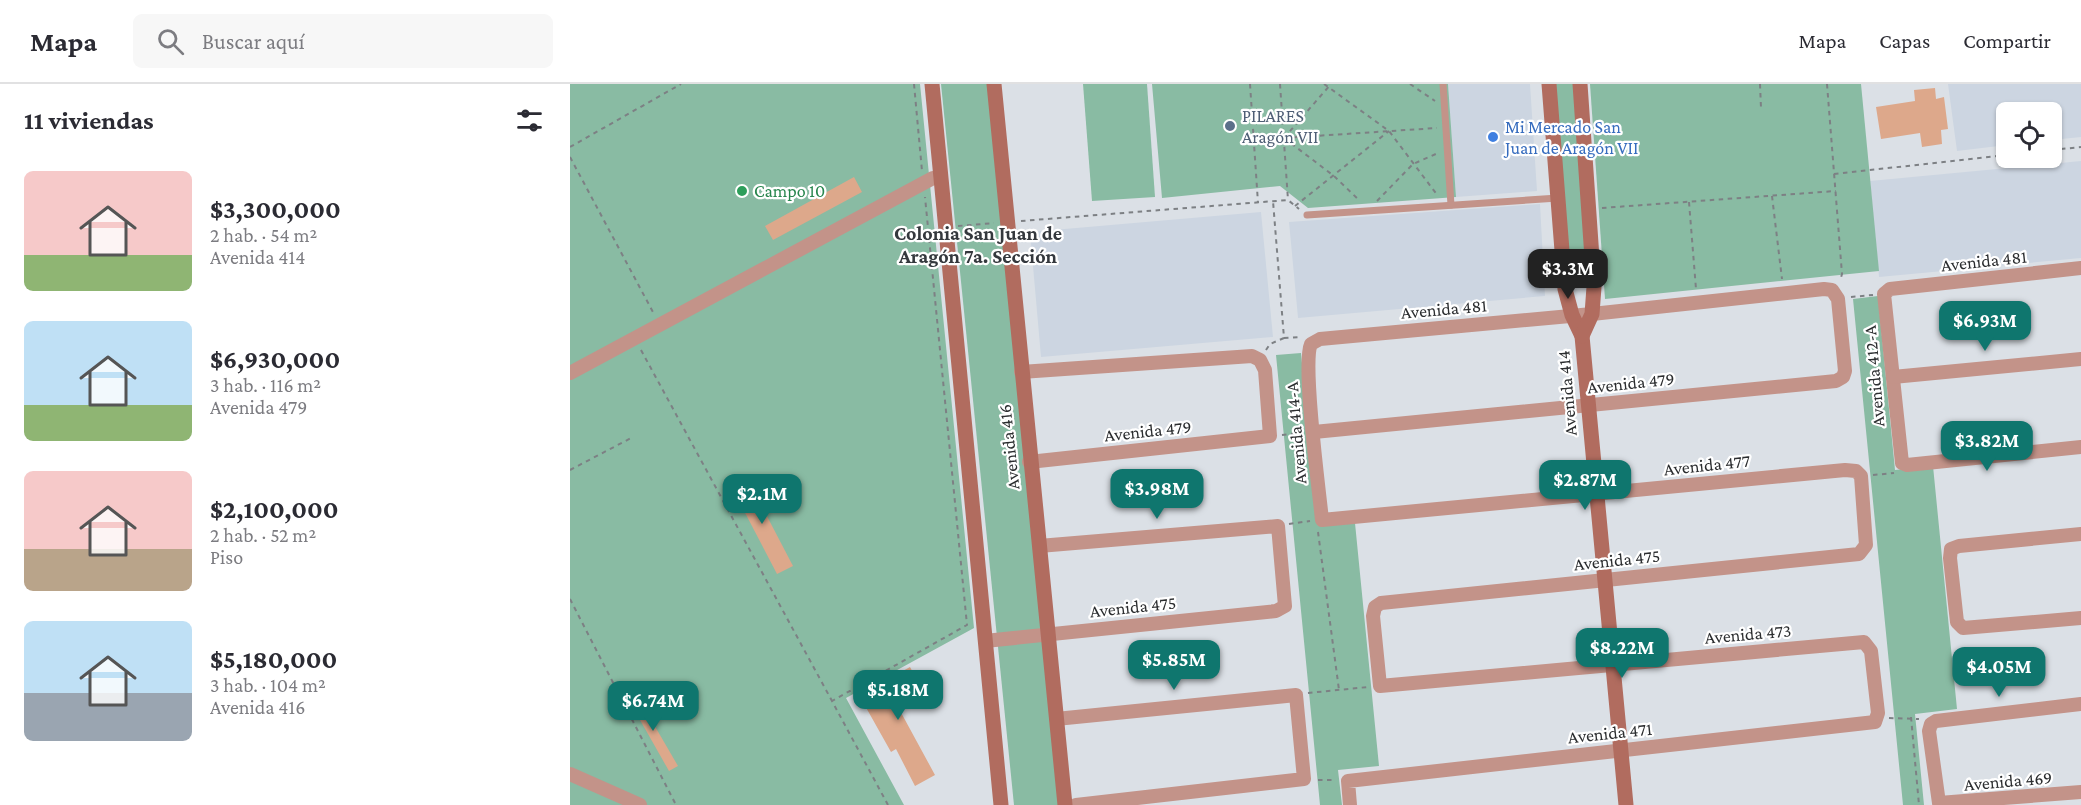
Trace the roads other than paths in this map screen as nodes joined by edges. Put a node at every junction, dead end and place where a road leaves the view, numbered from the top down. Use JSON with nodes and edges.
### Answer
{"nodes":[{"id":1,"x":932,"y":84,"type":"edge"},
{"id":2,"x":994,"y":84,"type":"edge"},
{"id":3,"x":1443,"y":84,"type":"edge"},
{"id":4,"x":1549,"y":84,"type":"edge"},
{"id":5,"x":1580,"y":84,"type":"edge"},
{"id":6,"x":928,"y":180,"type":"road end"},
{"id":7,"x":1558,"y":198,"type":"junction"},
{"id":8,"x":1448,"y":206,"type":"junction"},
{"id":9,"x":1307,"y":215,"type":"road end"},
{"id":10,"x":2081,"y":268,"type":"edge"},
{"id":11,"x":1887,"y":292,"type":"joint"},
{"id":12,"x":1835,"y":294,"type":"joint"},
{"id":13,"x":1592,"y":314,"type":"junction"},
{"id":14,"x":1572,"y":315,"type":"junction"},
{"id":15,"x":1582,"y":336,"type":"junction"},
{"id":16,"x":1311,"y":344,"type":"joint"},
{"id":17,"x":2081,"y":359,"type":"edge"},
{"id":18,"x":1022,"y":372,"type":"junction"},
{"id":19,"x":570,"y":373,"type":"edge"},
{"id":20,"x":1843,"y":377,"type":"joint"},
{"id":21,"x":1893,"y":377,"type":"junction"},
{"id":22,"x":1587,"y":406,"type":"junction"},
{"id":23,"x":1314,"y":432,"type":"junction"},
{"id":24,"x":1270,"y":436,"type":"joint"},
{"id":25,"x":2081,"y":447,"type":"edge"},
{"id":26,"x":1029,"y":462,"type":"junction"},
{"id":27,"x":1596,"y":494,"type":"junction"},
{"id":28,"x":1319,"y":520,"type":"joint"},
{"id":29,"x":2081,"y":534,"type":"edge"},
{"id":30,"x":1039,"y":546,"type":"junction"},
{"id":31,"x":1863,"y":553,"type":"joint"},
{"id":32,"x":1604,"y":579,"type":"junction"},
{"id":33,"x":2081,"y":618,"type":"edge"},
{"id":34,"x":1047,"y":633,"type":"junction"},
{"id":35,"x":985,"y":641,"type":"junction"},
{"id":36,"x":1612,"y":664,"type":"junction"},
{"id":37,"x":1380,"y":686,"type":"joint"},
{"id":38,"x":2081,"y":704,"type":"edge"},
{"id":39,"x":1056,"y":719,"type":"junction"},
{"id":40,"x":1876,"y":720,"type":"joint"},
{"id":41,"x":1621,"y":749,"type":"junction"},
{"id":42,"x":570,"y":774,"type":"edge"},
{"id":43,"x":2081,"y":792,"type":"edge"},
{"id":44,"x":1939,"y":804,"type":"edge"},
{"id":45,"x":640,"y":805,"type":"edge"},
{"id":46,"x":1001,"y":805,"type":"edge"},
{"id":47,"x":1065,"y":805,"type":"edge"},
{"id":48,"x":1076,"y":805,"type":"edge"},
{"id":49,"x":1350,"y":805,"type":"edge"},
{"id":50,"x":1626,"y":805,"type":"edge"}],
"edges":[{"from":1,"to":35,"type":"street"},
{"from":2,"to":18,"type":"street","name":"Avenida 416"},
{"from":3,"to":8,"type":"lane"},
{"from":4,"to":7,"type":"street","name":"Avenida 414"},
{"from":5,"to":13,"type":"street","name":"Avenida 414"},
{"from":6,"to":19,"type":"street"},
{"from":7,"to":8,"type":"lane"},
{"from":7,"to":14,"type":"street","name":"Avenida 414"},
{"from":8,"to":9,"type":"lane"},
{"from":10,"to":11,"type":"street","name":"Avenida 481"},
{"from":11,"to":21,"type":"street","name":"Avenida 412-A"},
{"from":12,"to":13,"type":"street","name":"Avenida 481"},
{"from":12,"to":20,"type":"street","name":"Avenida 412-A"},
{"from":13,"to":14,"type":"street","name":"Avenida 481"},
{"from":13,"to":15,"type":"street","name":"Avenida 414"},
{"from":14,"to":15,"type":"street","name":"Avenida 414"},
{"from":14,"to":16,"type":"street","name":"Avenida 481"},
{"from":15,"to":22,"type":"street","name":"Avenida 414"},
{"from":16,"to":23,"type":"street","name":"Avenida 414-A"},
{"from":17,"to":21,"type":"street"},
{"from":18,"to":24,"type":"street","name":"Avenida 414-A"},
{"from":18,"to":26,"type":"street","name":"Avenida 416"},
{"from":20,"to":22,"type":"street","name":"Avenida 479"},
{"from":21,"to":25,"type":"street","name":"Avenida 412-A"},
{"from":22,"to":23,"type":"street","name":"Avenida 479"},
{"from":22,"to":27,"type":"street","name":"Avenida 414"},
{"from":23,"to":28,"type":"street","name":"Avenida 414-A"},
{"from":24,"to":26,"type":"street","name":"Avenida 479"},
{"from":26,"to":30,"type":"street","name":"Avenida 416"},
{"from":27,"to":28,"type":"street","name":"Avenida 477"},
{"from":27,"to":31,"type":"street","name":"Avenida 477"},
{"from":27,"to":32,"type":"street","name":"Avenida 414"},
{"from":29,"to":33,"type":"street"},
{"from":30,"to":34,"type":"street","name":"Avenida 416"},
{"from":30,"to":34,"type":"street","name":"Avenida 475"},
{"from":31,"to":32,"type":"street","name":"Avenida 475"},
{"from":32,"to":36,"type":"street","name":"Avenida 414"},
{"from":32,"to":37,"type":"street","name":"Avenida 475"},
{"from":34,"to":35,"type":"street","name":"Avenida 475"},
{"from":34,"to":39,"type":"street","name":"Avenida 416"},
{"from":35,"to":46,"type":"street"},
{"from":36,"to":37,"type":"street","name":"Avenida 473"},
{"from":36,"to":40,"type":"street","name":"Avenida 473"},
{"from":36,"to":41,"type":"street","name":"Avenida 414"},
{"from":38,"to":44,"type":"street"},
{"from":39,"to":47,"type":"street","name":"Avenida 416"},
{"from":39,"to":48,"type":"street"},
{"from":40,"to":41,"type":"street","name":"Avenida 471"},
{"from":41,"to":49,"type":"street","name":"Avenida 471"},
{"from":41,"to":50,"type":"street","name":"Avenida 414"},
{"from":42,"to":45,"type":"street"},
{"from":43,"to":44,"type":"street","name":"Avenida 469"}]}
